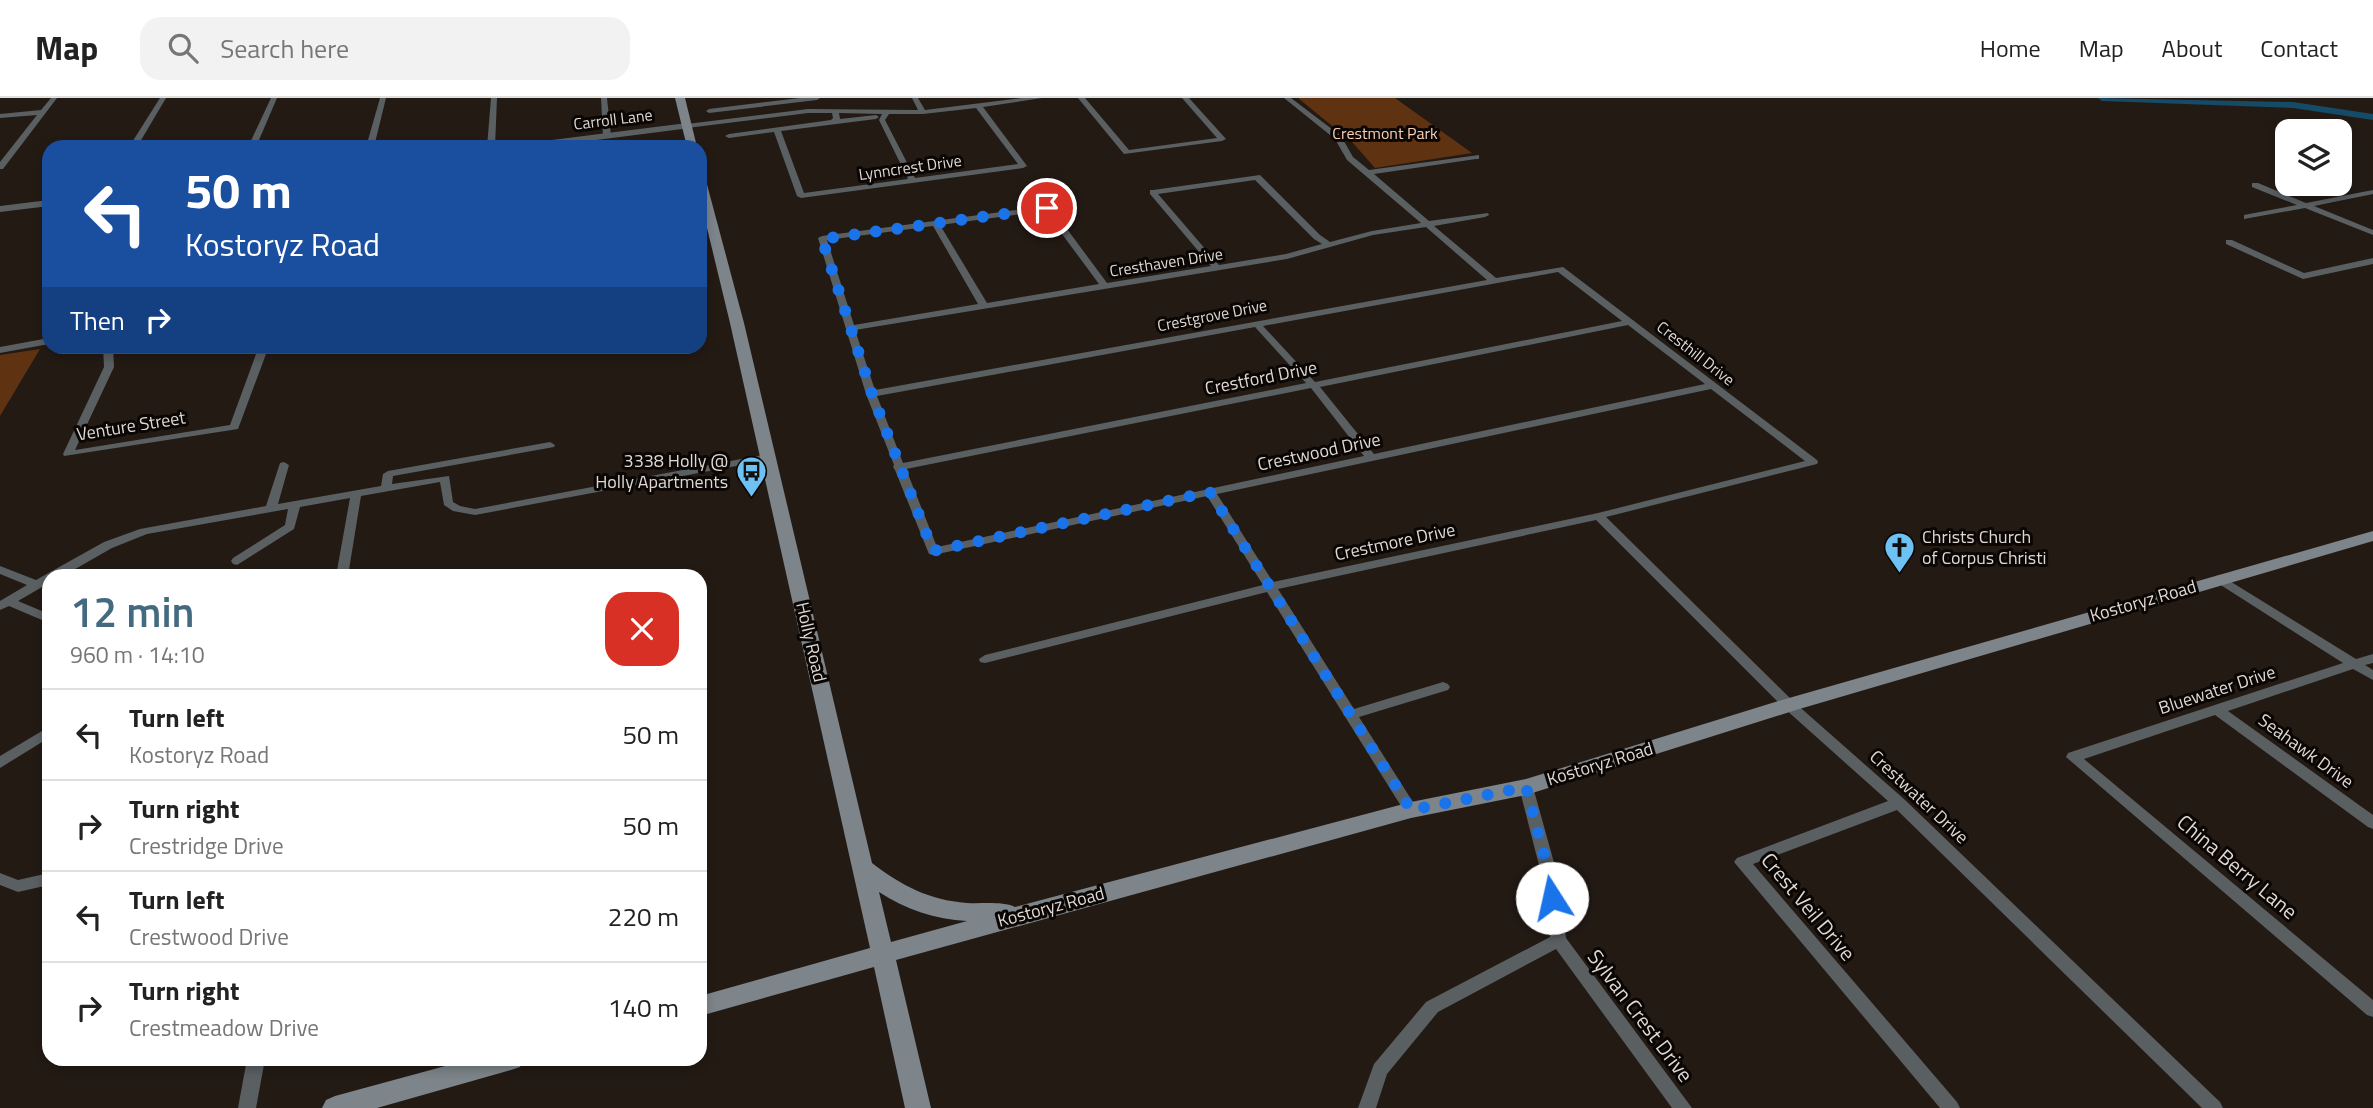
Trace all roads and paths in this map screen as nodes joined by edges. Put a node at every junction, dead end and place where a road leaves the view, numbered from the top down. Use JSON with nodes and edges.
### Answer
{"nodes":[{"id":1,"x":54,"y":98,"type":"edge"},
{"id":2,"x":163,"y":98,"type":"edge"},
{"id":3,"x":274,"y":98,"type":"edge"},
{"id":4,"x":383,"y":98,"type":"edge"},
{"id":5,"x":494,"y":98,"type":"edge"},
{"id":6,"x":604,"y":98,"type":"edge"},
{"id":7,"x":680,"y":98,"type":"edge"},
{"id":8,"x":817,"y":98,"type":"edge"},
{"id":9,"x":915,"y":98,"type":"edge"},
{"id":10,"x":1039,"y":98,"type":"edge"},
{"id":11,"x":1081,"y":98,"type":"edge"},
{"id":12,"x":1185,"y":98,"type":"edge"},
{"id":13,"x":1287,"y":98,"type":"edge"},
{"id":14,"x":770,"y":101,"type":"edge"},
{"id":15,"x":978,"y":105,"type":"junction"},
{"id":16,"x":835,"y":110,"type":"junction"},
{"id":17,"x":709,"y":111,"type":"dead end"},
{"id":18,"x":43,"y":112,"type":"junction"},
{"id":19,"x":923,"y":112,"type":"junction"},
{"id":20,"x":886,"y":113,"type":"junction"},
{"id":21,"x":0,"y":116,"type":"edge"},
{"id":22,"x":832,"y":122,"type":"junction"},
{"id":23,"x":687,"y":126,"type":"junction"},
{"id":24,"x":777,"y":130,"type":"junction"},
{"id":25,"x":607,"y":136,"type":"junction"},
{"id":26,"x":729,"y":136,"type":"dead end"},
{"id":27,"x":1222,"y":139,"type":"joint"},
{"id":28,"x":136,"y":140,"type":"edge"},
{"id":29,"x":255,"y":140,"type":"edge"},
{"id":30,"x":372,"y":140,"type":"edge"},
{"id":31,"x":491,"y":140,"type":"edge"},
{"id":32,"x":575,"y":140,"type":"edge"},
{"id":33,"x":690,"y":140,"type":"edge"},
{"id":34,"x":1476,"y":157,"type":"dead end"},
{"id":35,"x":0,"y":167,"type":"edge"},
{"id":36,"x":1367,"y":173,"type":"junction"},
{"id":37,"x":913,"y":181,"type":"junction"},
{"id":38,"x":2255,"y":185,"type":"dead end"},
{"id":39,"x":2373,"y":192,"type":"edge"},
{"id":40,"x":42,"y":204,"type":"edge"},
{"id":41,"x":707,"y":206,"type":"edge"},
{"id":42,"x":2306,"y":206,"type":"junction"},
{"id":43,"x":0,"y":209,"type":"edge"},
{"id":44,"x":1485,"y":215,"type":"dead end"},
{"id":45,"x":2247,"y":216,"type":"dead end"},
{"id":46,"x":935,"y":223,"type":"junction"},
{"id":47,"x":1429,"y":224,"type":"junction"},
{"id":48,"x":2373,"y":233,"type":"edge"},
{"id":49,"x":822,"y":239,"type":"joint"},
{"id":50,"x":2229,"y":242,"type":"dead end"},
{"id":51,"x":1329,"y":245,"type":"junction"},
{"id":52,"x":2373,"y":261,"type":"edge"},
{"id":53,"x":1217,"y":268,"type":"junction"},
{"id":54,"x":1560,"y":269,"type":"joint"},
{"id":55,"x":1493,"y":280,"type":"junction"},
{"id":56,"x":1105,"y":286,"type":"junction"},
{"id":57,"x":984,"y":306,"type":"junction"},
{"id":58,"x":1631,"y":322,"type":"junction"},
{"id":59,"x":1256,"y":323,"type":"junction"},
{"id":60,"x":850,"y":328,"type":"junction"},
{"id":61,"x":42,"y":342,"type":"edge"},
{"id":62,"x":0,"y":350,"type":"edge"},
{"id":63,"x":108,"y":354,"type":"edge"},
{"id":64,"x":261,"y":354,"type":"edge"},
{"id":65,"x":1314,"y":386,"type":"junction"},
{"id":66,"x":1712,"y":386,"type":"junction"},
{"id":67,"x":872,"y":394,"type":"junction"},
{"id":68,"x":550,"y":445,"type":"dead end"},
{"id":69,"x":768,"y":457,"type":"junction"},
{"id":70,"x":1372,"y":459,"type":"junction"},
{"id":71,"x":1813,"y":462,"type":"joint"},
{"id":72,"x":454,"y":463,"type":"junction"},
{"id":73,"x":284,"y":465,"type":"dead end"},
{"id":74,"x":898,"y":467,"type":"junction"},
{"id":75,"x":446,"y":478,"type":"junction"},
{"id":76,"x":386,"y":489,"type":"junction"},
{"id":77,"x":1210,"y":492,"type":"junction"},
{"id":78,"x":356,"y":494,"type":"junction"},
{"id":79,"x":295,"y":504,"type":"junction"},
{"id":80,"x":271,"y":509,"type":"junction"},
{"id":81,"x":1598,"y":516,"type":"junction"},
{"id":82,"x":2373,"y":536,"type":"edge"},
{"id":83,"x":933,"y":551,"type":"joint"},
{"id":84,"x":237,"y":561,"type":"dead end"},
{"id":85,"x":66,"y":569,"type":"edge"},
{"id":86,"x":343,"y":569,"type":"edge"},
{"id":87,"x":0,"y":570,"type":"edge"},
{"id":88,"x":2220,"y":579,"type":"junction"},
{"id":89,"x":42,"y":582,"type":"edge"},
{"id":90,"x":37,"y":585,"type":"junction"},
{"id":91,"x":1270,"y":587,"type":"junction"},
{"id":92,"x":4,"y":604,"type":"edge"},
{"id":93,"x":42,"y":617,"type":"edge"},
{"id":94,"x":2373,"y":658,"type":"edge"},
{"id":95,"x":985,"y":659,"type":"dead end"},
{"id":96,"x":2355,"y":664,"type":"junction"},
{"id":97,"x":2373,"y":676,"type":"edge"},
{"id":98,"x":1443,"y":687,"type":"dead end"},
{"id":99,"x":1789,"y":705,"type":"junction"},
{"id":100,"x":2217,"y":710,"type":"junction"},
{"id":101,"x":1353,"y":714,"type":"junction"},
{"id":102,"x":42,"y":736,"type":"dead end"},
{"id":103,"x":2073,"y":757,"type":"joint"},
{"id":104,"x":0,"y":763,"type":"edge"},
{"id":105,"x":1526,"y":787,"type":"junction"},
{"id":106,"x":1899,"y":803,"type":"junction"},
{"id":107,"x":1411,"y":810,"type":"junction"},
{"id":108,"x":2373,"y":823,"type":"edge"},
{"id":109,"x":863,"y":869,"type":"junction"},
{"id":110,"x":0,"y":879,"type":"edge"},
{"id":111,"x":42,"y":881,"type":"edge"},
{"id":112,"x":1025,"y":914,"type":"junction"},
{"id":113,"x":1558,"y":940,"type":"junction"},
{"id":114,"x":883,"y":955,"type":"junction"},
{"id":115,"x":707,"y":1004,"type":"edge"},
{"id":116,"x":2373,"y":1010,"type":"edge"},
{"id":117,"x":255,"y":1066,"type":"edge"},
{"id":118,"x":486,"y":1066,"type":"edge"},
{"id":119,"x":247,"y":1108,"type":"edge"},
{"id":120,"x":335,"y":1108,"type":"edge"},
{"id":121,"x":918,"y":1108,"type":"edge"},
{"id":122,"x":1367,"y":1108,"type":"edge"},
{"id":123,"x":1682,"y":1108,"type":"edge"},
{"id":124,"x":1951,"y":1108,"type":"edge"},
{"id":125,"x":2214,"y":1108,"type":"edge"}],
"edges":[{"from":1,"to":18,"type":"street"},
{"from":2,"to":28,"type":"street"},
{"from":3,"to":29,"type":"street"},
{"from":4,"to":30,"type":"street"},
{"from":5,"to":31,"type":"street"},
{"from":6,"to":25,"type":"street"},
{"from":7,"to":23,"type":"main road"},
{"from":8,"to":14,"type":"street"},
{"from":9,"to":19,"type":"street"},
{"from":10,"to":15,"type":"street","name":"Carroll Lane"},
{"from":11,"to":27,"type":"street"},
{"from":12,"to":27,"type":"street"},
{"from":13,"to":36,"type":"street"},
{"from":14,"to":17,"type":"street"},
{"from":15,"to":19,"type":"street","name":"Carroll Lane"},
{"from":15,"to":37,"type":"street","name":"Lynncrest Drive"},
{"from":16,"to":20,"type":"street","name":"Carroll Lane"},
{"from":16,"to":22,"type":"street"},
{"from":16,"to":23,"type":"street","name":"Carroll Lane"},
{"from":18,"to":21,"type":"street"},
{"from":18,"to":35,"type":"street"},
{"from":19,"to":20,"type":"street","name":"Carroll Lane"},
{"from":20,"to":22,"type":"street","name":"Carroll Lane"},
{"from":20,"to":37,"type":"street"},
{"from":22,"to":24,"type":"street","name":"Carroll Lane"},
{"from":23,"to":25,"type":"street","name":"Carroll Lane"},
{"from":23,"to":33,"type":"main road"},
{"from":24,"to":26,"type":"street","name":"Carroll Lane"},
{"from":24,"to":37,"type":"street","name":"Lynncrest Drive"},
{"from":25,"to":32,"type":"street","name":"Carroll Lane"},
{"from":34,"to":36,"type":"street"},
{"from":36,"to":47,"type":"street"},
{"from":38,"to":42,"type":"street"},
{"from":39,"to":42,"type":"street"},
{"from":40,"to":43,"type":"street"},
{"from":41,"to":69,"type":"main road","name":"Holly Road"},
{"from":42,"to":45,"type":"street"},
{"from":42,"to":48,"type":"street"},
{"from":44,"to":47,"type":"street","name":"Cresthaven Drive"},
{"from":46,"to":49,"type":"street"},
{"from":46,"to":56,"type":"street"},
{"from":46,"to":57,"type":"street"},
{"from":47,"to":51,"type":"street","name":"Cresthaven Drive"},
{"from":47,"to":55,"type":"street"},
{"from":49,"to":60,"type":"street"},
{"from":50,"to":52,"type":"street"},
{"from":51,"to":53,"type":"street","name":"Cresthaven Drive"},
{"from":51,"to":53,"type":"street"},
{"from":53,"to":56,"type":"street","name":"Cresthaven Drive"},
{"from":54,"to":55,"type":"street","name":"Crestgrove Drive"},
{"from":54,"to":58,"type":"street","name":"Cresthill Drive"},
{"from":55,"to":59,"type":"street","name":"Crestgrove Drive"},
{"from":56,"to":57,"type":"street","name":"Cresthaven Drive"},
{"from":57,"to":60,"type":"street","name":"Cresthaven Drive"},
{"from":58,"to":65,"type":"street","name":"Crestford Drive"},
{"from":58,"to":66,"type":"street","name":"Cresthill Drive"},
{"from":59,"to":65,"type":"street"},
{"from":59,"to":67,"type":"street","name":"Crestgrove Drive"},
{"from":60,"to":67,"type":"street"},
{"from":61,"to":62,"type":"street"},
{"from":63,"to":64,"type":"street","name":"Venture Street"},
{"from":65,"to":70,"type":"street"},
{"from":65,"to":74,"type":"street","name":"Crestford Drive"},
{"from":66,"to":70,"type":"street","name":"Crestwood Drive"},
{"from":66,"to":71,"type":"street","name":"Cresthill Drive"},
{"from":67,"to":74,"type":"street"},
{"from":68,"to":72,"type":"street"},
{"from":69,"to":75,"type":"street"},
{"from":69,"to":109,"type":"main road","name":"Holly Road"},
{"from":70,"to":77,"type":"street","name":"Crestwood Drive"},
{"from":71,"to":81,"type":"street","name":"Crestmore Drive"},
{"from":72,"to":75,"type":"street"},
{"from":72,"to":76,"type":"street"},
{"from":73,"to":80,"type":"street"},
{"from":74,"to":83,"type":"street"},
{"from":75,"to":76,"type":"street"},
{"from":76,"to":78,"type":"street"},
{"from":77,"to":83,"type":"street","name":"Crestwood Drive"},
{"from":77,"to":91,"type":"street"},
{"from":78,"to":79,"type":"street"},
{"from":78,"to":86,"type":"street"},
{"from":79,"to":80,"type":"street"},
{"from":79,"to":84,"type":"street"},
{"from":80,"to":85,"type":"street"},
{"from":81,"to":91,"type":"street","name":"Crestmore Drive"},
{"from":81,"to":99,"type":"street","name":"Crestwater Drive"},
{"from":82,"to":88,"type":"main road","name":"Kostoryz Road"},
{"from":87,"to":90,"type":"street"},
{"from":88,"to":96,"type":"street"},
{"from":88,"to":99,"type":"main road","name":"Kostoryz Road"},
{"from":89,"to":90,"type":"street"},
{"from":90,"to":92,"type":"street"},
{"from":91,"to":95,"type":"street","name":"Crestmore Drive"},
{"from":91,"to":101,"type":"street"},
{"from":92,"to":93,"type":"street"},
{"from":94,"to":96,"type":"street","name":"Bluewater Drive"},
{"from":96,"to":97,"type":"street"},
{"from":96,"to":100,"type":"street","name":"Bluewater Drive"},
{"from":98,"to":101,"type":"street"},
{"from":99,"to":105,"type":"main road","name":"Kostoryz Road"},
{"from":99,"to":106,"type":"street","name":"Crestwater Drive"},
{"from":100,"to":103,"type":"street","name":"Bluewater Drive"},
{"from":100,"to":108,"type":"street","name":"Seahawk Drive"},
{"from":101,"to":107,"type":"street"},
{"from":102,"to":104,"type":"street"},
{"from":103,"to":116,"type":"street","name":"China Berry Lane"},
{"from":105,"to":107,"type":"main road","name":"Kostoryz Road"},
{"from":105,"to":113,"type":"street","name":"Sylvan Crest Drive"},
{"from":106,"to":124,"type":"street","name":"Crest Veil Drive"},
{"from":106,"to":125,"type":"street","name":"Crestwater Drive"},
{"from":107,"to":112,"type":"main road","name":"Kostoryz Road"},
{"from":109,"to":112,"type":"main road"},
{"from":109,"to":114,"type":"main road","name":"Holly Road"},
{"from":110,"to":111,"type":"street"},
{"from":112,"to":114,"type":"main road","name":"Kostoryz Road"},
{"from":113,"to":122,"type":"street"},
{"from":113,"to":123,"type":"street","name":"Sylvan Crest Drive"},
{"from":114,"to":115,"type":"main road","name":"Kostoryz Road"},
{"from":114,"to":121,"type":"main road","name":"Holly Road"},
{"from":117,"to":119,"type":"street"},
{"from":118,"to":120,"type":"main road"}]}
